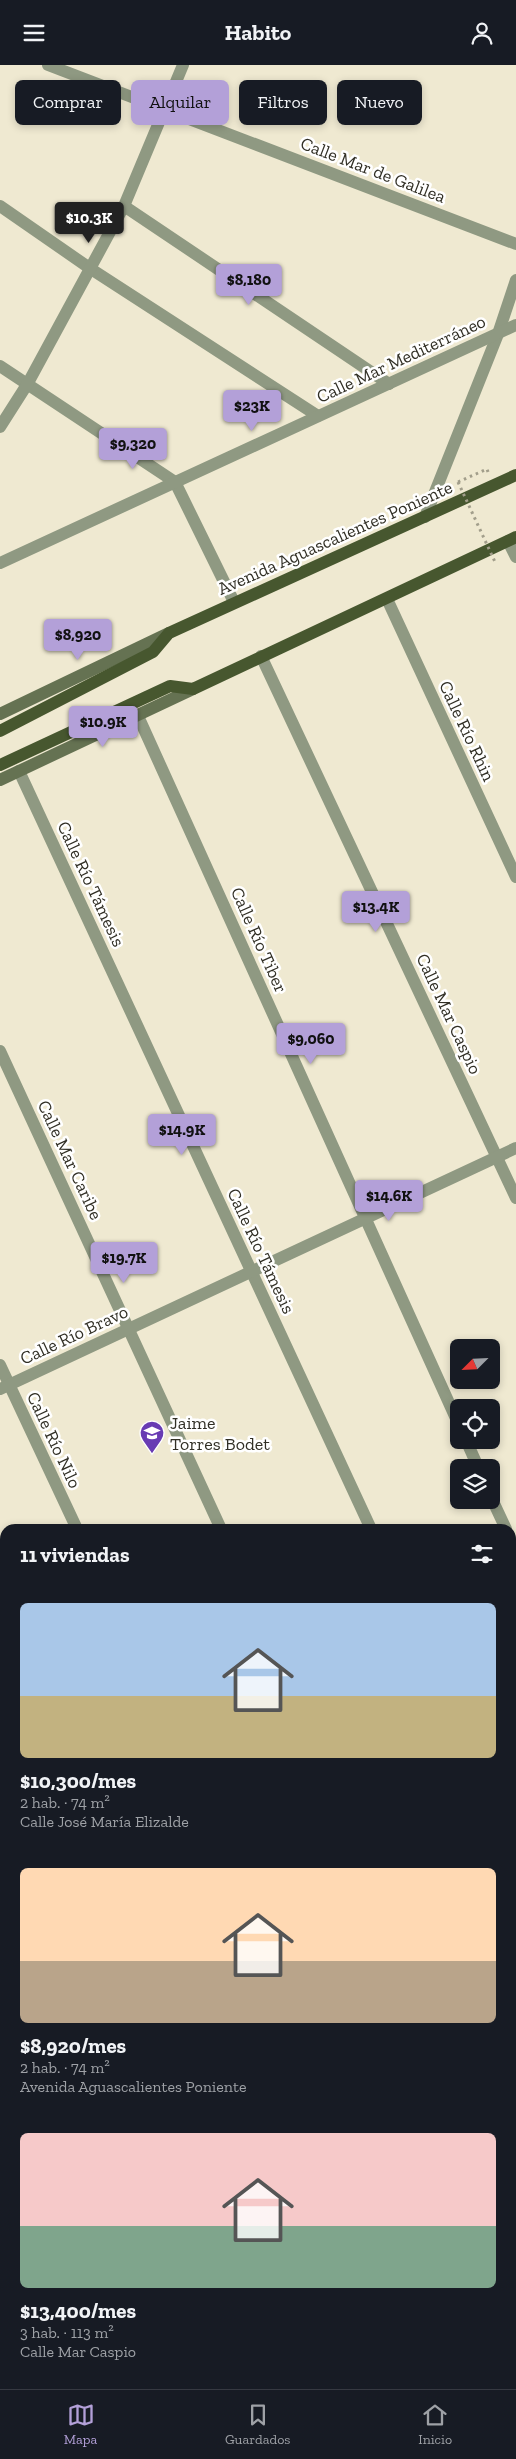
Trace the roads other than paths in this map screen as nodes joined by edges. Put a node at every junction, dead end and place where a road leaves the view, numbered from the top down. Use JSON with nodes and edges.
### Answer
{"nodes":[{"id":1,"x":48,"y":65,"type":"edge"},
{"id":2,"x":183,"y":65,"type":"edge"},
{"id":3,"x":176,"y":80,"type":"edge"},
{"id":4,"x":131,"y":95,"type":"edge"},
{"id":5,"x":157,"y":125,"type":"edge"},
{"id":6,"x":210,"y":125,"type":"edge"},
{"id":7,"x":0,"y":206,"type":"edge"},
{"id":8,"x":124,"y":206,"type":"junction"},
{"id":9,"x":516,"y":244,"type":"edge"},
{"id":10,"x":91,"y":269,"type":"junction"},
{"id":11,"x":516,"y":280,"type":"edge"},
{"id":12,"x":516,"y":325,"type":"edge"},
{"id":13,"x":498,"y":333,"type":"junction"},
{"id":14,"x":0,"y":366,"type":"edge"},
{"id":15,"x":28,"y":383,"type":"junction"},
{"id":16,"x":389,"y":383,"type":"junction"},
{"id":17,"x":318,"y":416,"type":"junction"},
{"id":18,"x":0,"y":427,"type":"edge"},
{"id":19,"x":516,"y":475,"type":"edge"},
{"id":20,"x":176,"y":482,"type":"junction"},
{"id":21,"x":425,"y":517,"type":"junction"},
{"id":22,"x":512,"y":539,"type":"edge"},
{"id":23,"x":516,"y":557,"type":"edge"},
{"id":24,"x":0,"y":563,"type":"edge"},
{"id":25,"x":387,"y":599,"type":"junction"},
{"id":26,"x":234,"y":603,"type":"junction"},
{"id":27,"x":169,"y":633,"type":"junction"},
{"id":28,"x":261,"y":656,"type":"junction"},
{"id":29,"x":193,"y":689,"type":"junction"},
{"id":30,"x":0,"y":713,"type":"edge"},
{"id":31,"x":138,"y":716,"type":"junction"},
{"id":32,"x":0,"y":731,"type":"edge"},
{"id":33,"x":0,"y":765,"type":"edge"},
{"id":34,"x":19,"y":771,"type":"junction"},
{"id":35,"x":0,"y":780,"type":"edge"},
{"id":36,"x":516,"y":877,"type":"edge"},
{"id":37,"x":0,"y":1051,"type":"edge"},
{"id":38,"x":516,"y":1148,"type":"edge"},
{"id":39,"x":497,"y":1157,"type":"junction"},
{"id":40,"x":516,"y":1198,"type":"edge"},
{"id":41,"x":365,"y":1218,"type":"junction"},
{"id":42,"x":251,"y":1271,"type":"junction"},
{"id":43,"x":129,"y":1328,"type":"junction"},
{"id":44,"x":0,"y":1365,"type":"edge"},
{"id":45,"x":4,"y":1387,"type":"edge"},
{"id":46,"x":450,"y":1405,"type":"edge"},
{"id":47,"x":497,"y":1509,"type":"edge"},
{"id":48,"x":74,"y":1524,"type":"edge"},
{"id":49,"x":219,"y":1524,"type":"edge"},
{"id":50,"x":369,"y":1524,"type":"edge"},
{"id":51,"x":504,"y":1524,"type":"edge"}],
"edges":[{"from":1,"to":4,"type":"street","name":"Calle Mar de Galilea"},
{"from":2,"to":3,"type":"street"},
{"from":5,"to":8,"type":"street"},
{"from":6,"to":9,"type":"street","name":"Calle Mar de Galilea"},
{"from":7,"to":10,"type":"street"},
{"from":8,"to":10,"type":"street"},
{"from":8,"to":16,"type":"street"},
{"from":10,"to":15,"type":"street"},
{"from":10,"to":17,"type":"street"},
{"from":11,"to":13,"type":"street"},
{"from":12,"to":13,"type":"street","name":"Calle Mar Mediterráneo"},
{"from":13,"to":16,"type":"street","name":"Calle Mar Mediterráneo"},
{"from":13,"to":21,"type":"street"},
{"from":14,"to":15,"type":"street"},
{"from":15,"to":18,"type":"street"},
{"from":15,"to":20,"type":"street"},
{"from":16,"to":17,"type":"street","name":"Calle Mar Mediterráneo"},
{"from":17,"to":20,"type":"street","name":"Calle Mar Mediterráneo"},
{"from":19,"to":21,"type":"main road","name":"Avenida Aguascalientes Poniente"},
{"from":20,"to":24,"type":"street","name":"Calle Mar Mediterráneo"},
{"from":20,"to":26,"type":"street"},
{"from":21,"to":26,"type":"main road","name":"Avenida Aguascalientes Poniente"},
{"from":22,"to":23,"type":"street"},
{"from":22,"to":25,"type":"main road"},
{"from":25,"to":28,"type":"main road"},
{"from":25,"to":36,"type":"street","name":"Calle Río Rhin"},
{"from":26,"to":27,"type":"main road","name":"Avenida Aguascalientes Poniente"},
{"from":27,"to":30,"type":"main road","name":"Avenida Aguascalientes Poniente"},
{"from":27,"to":32,"type":"main road","name":"Avenida Aguascalientes Poniente"},
{"from":28,"to":29,"type":"main road"},
{"from":28,"to":39,"type":"street","name":"Calle Mar Caspio"},
{"from":29,"to":31,"type":"main road"},
{"from":29,"to":33,"type":"main road"},
{"from":31,"to":34,"type":"main road"},
{"from":31,"to":41,"type":"street","name":"Calle Río Tiber"},
{"from":34,"to":35,"type":"main road"},
{"from":34,"to":42,"type":"street","name":"Calle Río Támesis"},
{"from":37,"to":43,"type":"street","name":"Calle Mar Caribe"},
{"from":38,"to":39,"type":"street","name":"Calle Río Bravo"},
{"from":39,"to":40,"type":"street","name":"Calle Mar Caspio"},
{"from":39,"to":41,"type":"street","name":"Calle Río Bravo"},
{"from":41,"to":42,"type":"street","name":"Calle Río Bravo"},
{"from":41,"to":46,"type":"street","name":"Calle Río Tiber"},
{"from":42,"to":43,"type":"street","name":"Calle Río Bravo"},
{"from":42,"to":50,"type":"street","name":"Calle Río Támesis"},
{"from":43,"to":45,"type":"street","name":"Calle Río Bravo"},
{"from":43,"to":49,"type":"street","name":"Calle Mar Caribe"},
{"from":44,"to":45,"type":"street","name":"Calle Río Nilo"},
{"from":45,"to":48,"type":"street","name":"Calle Río Nilo"},
{"from":47,"to":51,"type":"street"}]}
